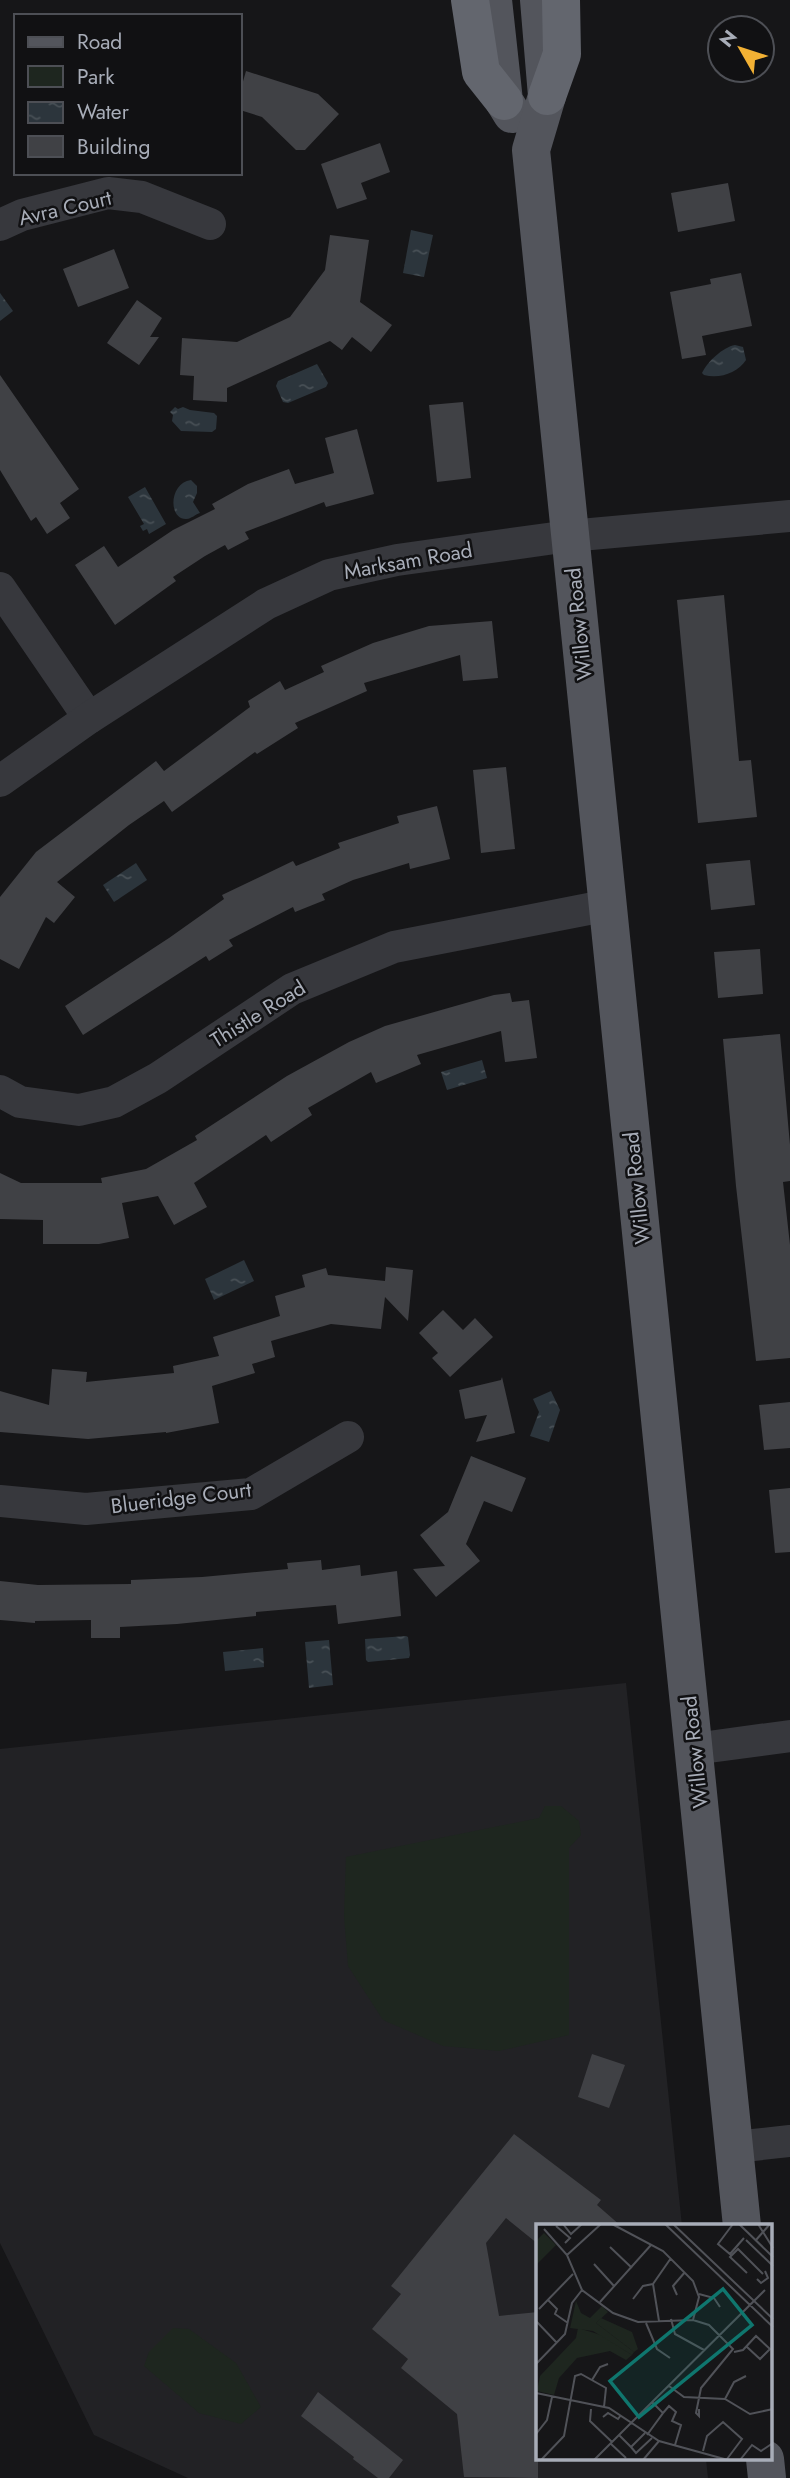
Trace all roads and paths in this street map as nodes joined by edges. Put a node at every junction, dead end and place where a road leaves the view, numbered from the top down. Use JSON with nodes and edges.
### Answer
{"nodes":[{"id":1,"x":470,"y":0,"type":"edge"},
{"id":2,"x":493,"y":0,"type":"edge"},
{"id":3,"x":539,"y":0,"type":"edge"},
{"id":4,"x":561,"y":0,"type":"edge"},
{"id":5,"x":547,"y":96,"type":"junction"},
{"id":6,"x":504,"y":101,"type":"junction"},
{"id":7,"x":531,"y":150,"type":"junction"},
{"id":8,"x":0,"y":225,"type":"edge"},
{"id":9,"x":210,"y":225,"type":"dead end"},
{"id":10,"x":790,"y":516,"type":"edge"},
{"id":11,"x":569,"y":536,"type":"junction"},
{"id":12,"x":0,"y":588,"type":"edge"},
{"id":13,"x":89,"y":718,"type":"junction"},
{"id":14,"x":0,"y":782,"type":"edge"},
{"id":15,"x":608,"y":905,"type":"junction"},
{"id":16,"x":0,"y":1091,"type":"edge"},
{"id":17,"x":348,"y":1437,"type":"dead end"},
{"id":18,"x":0,"y":1501,"type":"edge"},
{"id":19,"x":790,"y":1736,"type":"edge"},
{"id":20,"x":694,"y":1749,"type":"junction"},
{"id":21,"x":790,"y":2141,"type":"edge"},
{"id":22,"x":734,"y":2147,"type":"junction"},
{"id":23,"x":742,"y":2224,"type":"edge"},
{"id":24,"x":765,"y":2460,"type":"edge"},
{"id":25,"x":767,"y":2478,"type":"edge"}],
"edges":[{"from":1,"to":6,"type":"highway"},
{"from":2,"to":6,"type":"main road","name":"Willow Road"},
{"from":3,"to":5,"type":"main road","name":"Willow Road"},
{"from":4,"to":5,"type":"highway"},
{"from":5,"to":7,"type":"main road","name":"Willow Road"},
{"from":6,"to":7,"type":"main road","name":"Willow Road"},
{"from":7,"to":11,"type":"main road","name":"Willow Road"},
{"from":8,"to":9,"type":"street","name":"Avra Court"},
{"from":10,"to":11,"type":"street","name":"Marksam Road"},
{"from":11,"to":13,"type":"street","name":"Marksam Road"},
{"from":11,"to":15,"type":"main road","name":"Willow Road"},
{"from":12,"to":13,"type":"street"},
{"from":13,"to":14,"type":"street","name":"Marksam Road"},
{"from":15,"to":16,"type":"street","name":"Thistle Road"},
{"from":15,"to":20,"type":"main road","name":"Willow Road"},
{"from":17,"to":18,"type":"street","name":"Blueridge Court"},
{"from":19,"to":20,"type":"street"},
{"from":20,"to":22,"type":"main road","name":"Willow Road"},
{"from":21,"to":22,"type":"street"},
{"from":22,"to":23,"type":"main road","name":"Willow Road"},
{"from":24,"to":25,"type":"main road"}]}
